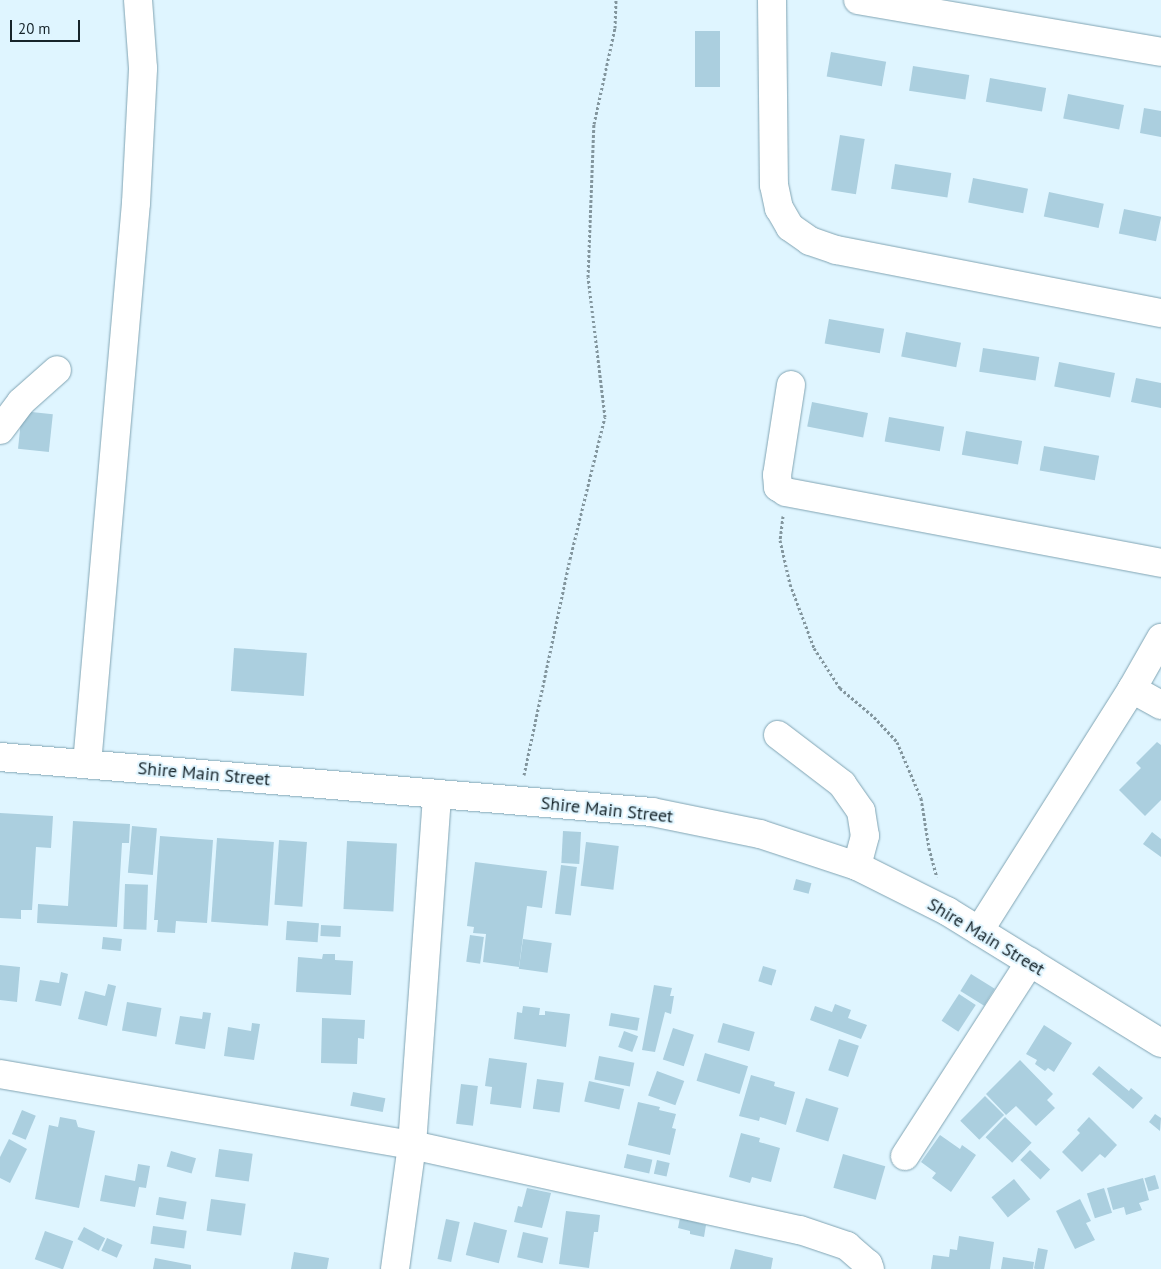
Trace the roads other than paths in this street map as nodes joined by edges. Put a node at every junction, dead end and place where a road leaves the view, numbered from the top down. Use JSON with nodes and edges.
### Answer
{"nodes":[{"id":1,"x":138,"y":0,"type":"edge"},
{"id":2,"x":772,"y":0,"type":"edge"},
{"id":3,"x":858,"y":0,"type":"edge"},
{"id":4,"x":1161,"y":52,"type":"edge"},
{"id":5,"x":1161,"y":313,"type":"edge"},
{"id":6,"x":57,"y":370,"type":"dead end"},
{"id":7,"x":791,"y":385,"type":"dead end"},
{"id":8,"x":0,"y":430,"type":"edge"},
{"id":9,"x":1161,"y":562,"type":"edge"},
{"id":10,"x":1161,"y":638,"type":"edge"},
{"id":11,"x":1132,"y":689,"type":"junction"},
{"id":12,"x":1161,"y":705,"type":"edge"},
{"id":13,"x":778,"y":735,"type":"dead end"},
{"id":14,"x":0,"y":757,"type":"edge"},
{"id":15,"x":87,"y":764,"type":"junction"},
{"id":16,"x":437,"y":794,"type":"junction"},
{"id":17,"x":857,"y":866,"type":"junction"},
{"id":18,"x":979,"y":931,"type":"junction"},
{"id":19,"x":1030,"y":962,"type":"junction"},
{"id":20,"x":1161,"y":1042,"type":"edge"},
{"id":21,"x":0,"y":1074,"type":"edge"},
{"id":22,"x":412,"y":1145,"type":"junction"},
{"id":23,"x":905,"y":1156,"type":"dead end"},
{"id":24,"x":395,"y":1269,"type":"edge"},
{"id":25,"x":870,"y":1269,"type":"edge"}],
"edges":[{"from":1,"to":15,"type":"street"},
{"from":2,"to":5,"type":"street"},
{"from":3,"to":4,"type":"street"},
{"from":6,"to":8,"type":"street"},
{"from":7,"to":9,"type":"street"},
{"from":10,"to":11,"type":"street"},
{"from":11,"to":12,"type":"street"},
{"from":11,"to":18,"type":"street"},
{"from":13,"to":17,"type":"street"},
{"from":14,"to":15,"type":"street","name":"Shire Main Street"},
{"from":15,"to":16,"type":"street","name":"Shire Main Street"},
{"from":16,"to":17,"type":"street","name":"Shire Main Street"},
{"from":16,"to":22,"type":"street"},
{"from":17,"to":18,"type":"street","name":"Shire Main Street"},
{"from":18,"to":19,"type":"street","name":"Shire Main Street"},
{"from":19,"to":20,"type":"street","name":"Shire Main Street"},
{"from":19,"to":23,"type":"street"},
{"from":21,"to":22,"type":"street"},
{"from":22,"to":24,"type":"street"},
{"from":22,"to":25,"type":"street"}]}
